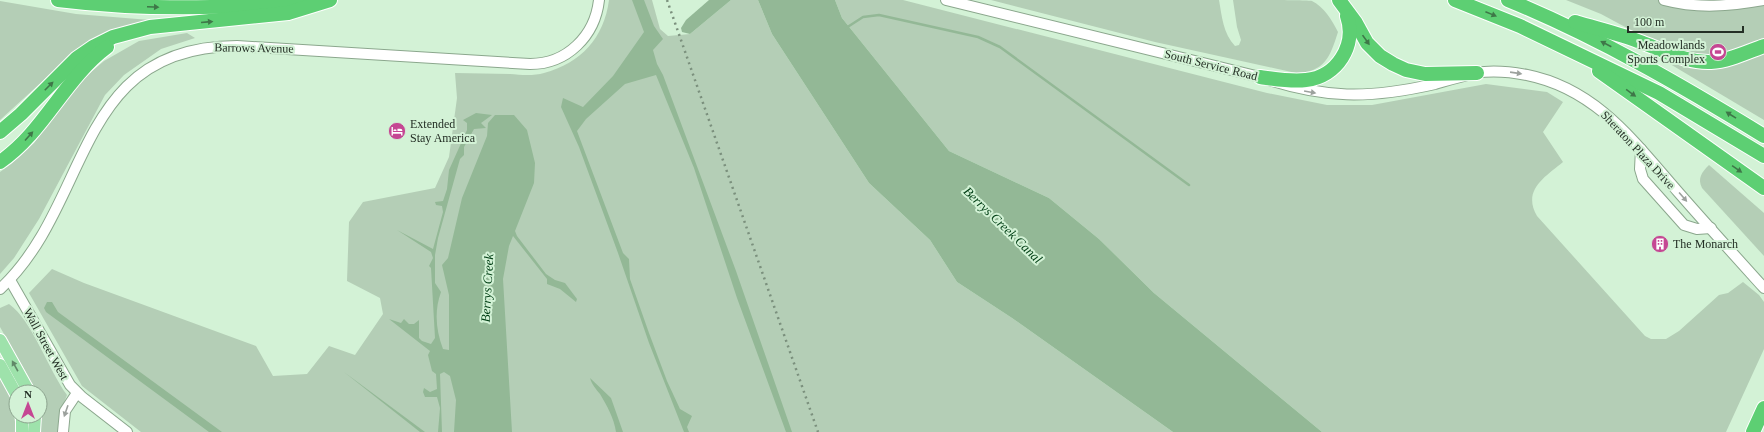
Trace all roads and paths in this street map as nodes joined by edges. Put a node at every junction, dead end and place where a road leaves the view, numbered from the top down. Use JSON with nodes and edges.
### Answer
{"nodes":[{"id":1,"x":58,"y":0,"type":"edge"},
{"id":2,"x":326,"y":0,"type":"edge"},
{"id":3,"x":330,"y":0,"type":"edge"},
{"id":4,"x":599,"y":0,"type":"edge"},
{"id":5,"x":946,"y":0,"type":"edge"},
{"id":6,"x":1455,"y":0,"type":"edge"},
{"id":7,"x":1508,"y":0,"type":"edge"},
{"id":8,"x":1664,"y":0,"type":"edge"},
{"id":9,"x":1764,"y":0,"type":"edge"},
{"id":10,"x":1341,"y":4,"type":"edge"},
{"id":11,"x":1521,"y":6,"type":"junction"},
{"id":12,"x":140,"y":29,"type":"junction"},
{"id":13,"x":1565,"y":46,"type":"junction"},
{"id":14,"x":1764,"y":46,"type":"edge"},
{"id":15,"x":1477,"y":72,"type":"junction"},
{"id":16,"x":1260,"y":77,"type":"junction"},
{"id":17,"x":0,"y":132,"type":"edge"},
{"id":18,"x":1764,"y":136,"type":"edge"},
{"id":19,"x":1641,"y":149,"type":"junction"},
{"id":20,"x":1764,"y":156,"type":"edge"},
{"id":21,"x":0,"y":162,"type":"edge"},
{"id":22,"x":1764,"y":188,"type":"edge"},
{"id":23,"x":1710,"y":228,"type":"junction"},
{"id":24,"x":10,"y":280,"type":"junction"},
{"id":25,"x":1764,"y":288,"type":"edge"},
{"id":26,"x":0,"y":290,"type":"edge"},
{"id":27,"x":0,"y":340,"type":"edge"},
{"id":28,"x":0,"y":365,"type":"edge"},
{"id":29,"x":10,"y":384,"type":"edge"},
{"id":30,"x":25,"y":384,"type":"edge"},
{"id":31,"x":77,"y":393,"type":"junction"},
{"id":32,"x":1764,"y":408,"type":"edge"},
{"id":33,"x":63,"y":432,"type":"edge"},
{"id":34,"x":127,"y":432,"type":"edge"},
{"id":35,"x":1753,"y":432,"type":"edge"}],
"edges":[{"from":1,"to":2,"type":"highway","one_way":true},
{"from":12,"to":3,"type":"highway","one_way":true},
{"from":4,"to":24,"type":"street","name":"Barrows Avenue"},
{"from":5,"to":16,"type":"street","name":"South Service Road"},
{"from":6,"to":13,"type":"highway","one_way":true},
{"from":7,"to":11,"type":"highway"},
{"from":8,"to":9,"type":"street"},
{"from":10,"to":15,"type":"highway","one_way":true},
{"from":10,"to":16,"type":"highway"},
{"from":11,"to":14,"type":"highway"},
{"from":18,"to":11,"type":"highway","one_way":true},
{"from":17,"to":12,"type":"highway","one_way":true},
{"from":21,"to":12,"type":"highway","one_way":true},
{"from":13,"to":20,"type":"highway"},
{"from":13,"to":22,"type":"highway","one_way":true},
{"from":16,"to":15,"type":"street","name":"South Service Road","one_way":true},
{"from":15,"to":19,"type":"street","name":"Sheraton Plaza Drive","one_way":true},
{"from":19,"to":23,"type":"street","name":"Sheraton Plaza Drive","one_way":true},
{"from":19,"to":23,"type":"street"},
{"from":23,"to":25,"type":"street","name":"Sheraton Plaza Drive"},
{"from":24,"to":26,"type":"street","name":"Barrows Avenue"},
{"from":24,"to":31,"type":"street","name":"Wall Street West"},
{"from":30,"to":27,"type":"main road","one_way":true},
{"from":28,"to":29,"type":"main road"},
{"from":31,"to":33,"type":"street","one_way":true},
{"from":31,"to":34,"type":"street","name":"Wall Street West"},
{"from":32,"to":35,"type":"highway"}]}
